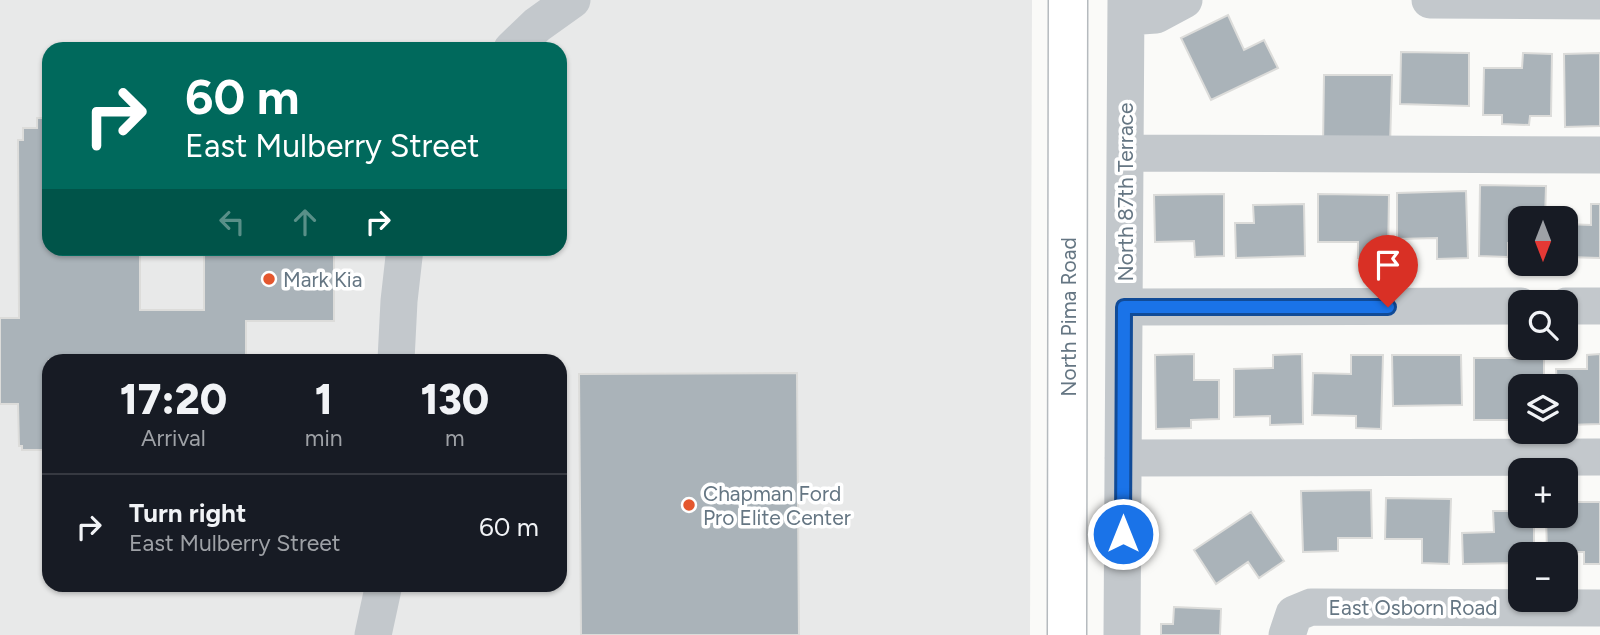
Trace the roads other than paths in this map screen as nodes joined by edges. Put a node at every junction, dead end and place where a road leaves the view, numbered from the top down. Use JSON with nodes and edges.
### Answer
{"nodes":[{"id":1,"x":572,"y":0,"type":"edge"},
{"id":2,"x":1068,"y":0,"type":"edge"},
{"id":3,"x":1184,"y":0,"type":"edge"},
{"id":4,"x":1430,"y":0,"type":"edge"},
{"id":5,"x":1600,"y":1,"type":"edge"},
{"id":6,"x":1126,"y":8,"type":"edge"},
{"id":7,"x":519,"y":42,"type":"edge"},
{"id":8,"x":1125,"y":153,"type":"junction"},
{"id":9,"x":1600,"y":155,"type":"edge"},
{"id":10,"x":404,"y":256,"type":"edge"},
{"id":11,"x":1508,"y":306,"type":"edge"},
{"id":12,"x":1578,"y":306,"type":"edge"},
{"id":13,"x":1600,"y":306,"type":"edge"},
{"id":14,"x":1124,"y":307,"type":"junction"},
{"id":15,"x":396,"y":354,"type":"edge"},
{"id":16,"x":1600,"y":457,"type":"edge"},
{"id":17,"x":1123,"y":458,"type":"junction"},
{"id":18,"x":382,"y":592,"type":"edge"},
{"id":19,"x":1600,"y":608,"type":"edge"},
{"id":20,"x":373,"y":635,"type":"edge"},
{"id":21,"x":1067,"y":635,"type":"edge"},
{"id":22,"x":1122,"y":635,"type":"edge"},
{"id":23,"x":1287,"y":635,"type":"edge"}],
"edges":[{"from":1,"to":7,"type":"street"},
{"from":2,"to":21,"type":"main road","name":"North Pima Road"},
{"from":3,"to":6,"type":"street"},
{"from":4,"to":5,"type":"street"},
{"from":6,"to":8,"type":"street","name":"North 87th Terrace"},
{"from":8,"to":9,"type":"street"},
{"from":8,"to":14,"type":"street","name":"North 87th Terrace"},
{"from":10,"to":15,"type":"street"},
{"from":11,"to":14,"type":"street"},
{"from":12,"to":13,"type":"street"},
{"from":14,"to":17,"type":"street","name":"North 87th Terrace"},
{"from":16,"to":17,"type":"street"},
{"from":17,"to":22,"type":"street","name":"North 87th Terrace"},
{"from":18,"to":20,"type":"street"},
{"from":19,"to":23,"type":"street","name":"East Osborn Road"}]}
